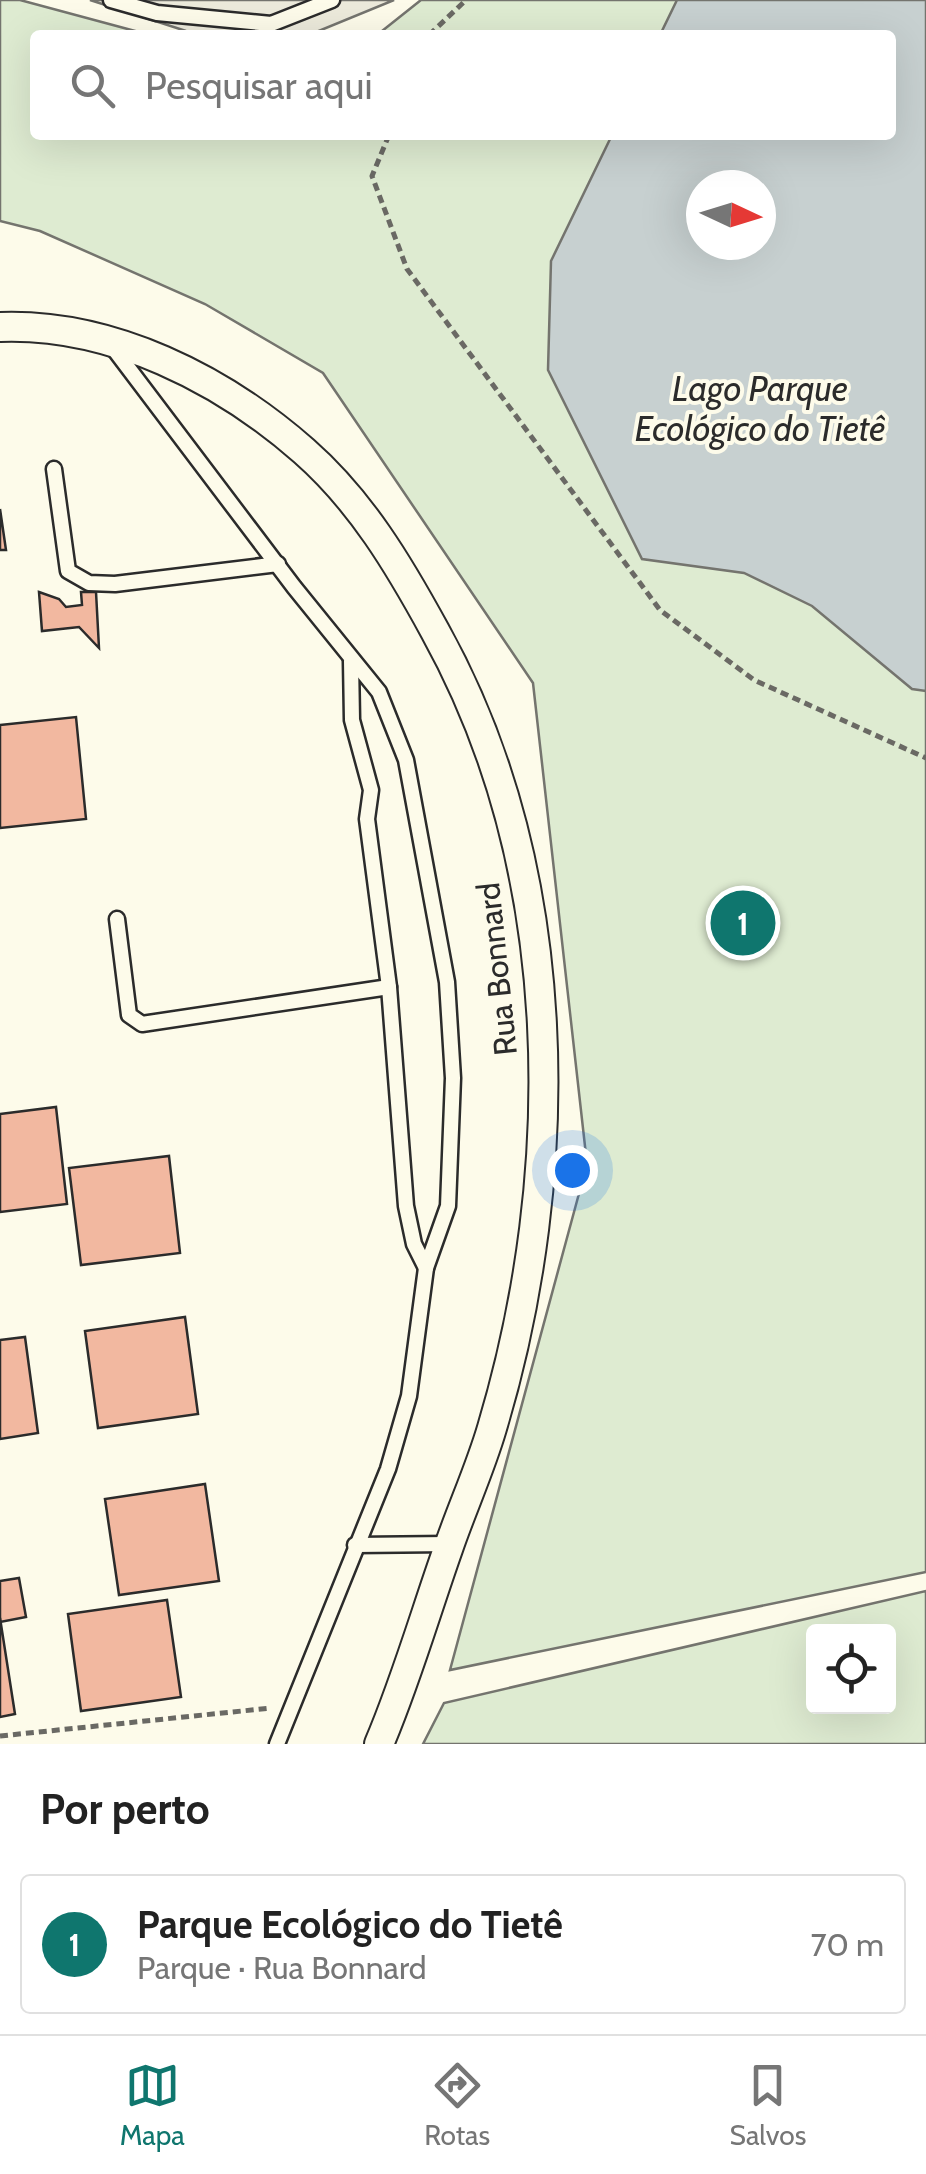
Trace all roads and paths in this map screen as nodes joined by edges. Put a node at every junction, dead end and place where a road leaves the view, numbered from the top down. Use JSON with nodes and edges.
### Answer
{"nodes":[{"id":1,"x":111,"y":0,"type":"edge"},
{"id":2,"x":176,"y":0,"type":"edge"},
{"id":3,"x":332,"y":0,"type":"edge"},
{"id":4,"x":466,"y":0,"type":"edge"},
{"id":5,"x":157,"y":12,"type":"junction"},
{"id":6,"x":434,"y":30,"type":"edge"},
{"id":7,"x":387,"y":140,"type":"edge"},
{"id":8,"x":0,"y":327,"type":"edge"},
{"id":9,"x":108,"y":340,"type":"junction"},
{"id":10,"x":54,"y":469,"type":"dead end"},
{"id":11,"x":278,"y":564,"type":"junction"},
{"id":12,"x":351,"y":662,"type":"junction"},
{"id":13,"x":926,"y":758,"type":"edge"},
{"id":14,"x":117,"y":919,"type":"dead end"},
{"id":15,"x":389,"y":987,"type":"junction"},
{"id":16,"x":426,"y":1268,"type":"junction"},
{"id":17,"x":450,"y":1544,"type":"junction"},
{"id":18,"x":355,"y":1545,"type":"junction"},
{"id":19,"x":292,"y":1706,"type":"junction"},
{"id":20,"x":0,"y":1736,"type":"edge"},
{"id":21,"x":278,"y":1744,"type":"edge"},
{"id":22,"x":378,"y":1744,"type":"edge"}],
"edges":[{"from":1,"to":5,"type":"lane"},
{"from":2,"to":5,"type":"lane"},
{"from":3,"to":5,"type":"lane"},
{"from":4,"to":6,"type":"path"},
{"from":7,"to":13,"type":"path"},
{"from":8,"to":9,"type":"street","name":"Rua Bonnard"},
{"from":9,"to":11,"type":"lane"},
{"from":9,"to":17,"type":"street","name":"Rua Bonnard"},
{"from":10,"to":11,"type":"lane"},
{"from":11,"to":12,"type":"lane"},
{"from":12,"to":15,"type":"lane"},
{"from":12,"to":16,"type":"lane"},
{"from":14,"to":15,"type":"lane"},
{"from":15,"to":16,"type":"lane"},
{"from":16,"to":18,"type":"lane"},
{"from":17,"to":18,"type":"lane"},
{"from":17,"to":22,"type":"street","name":"Rua Bonnard"},
{"from":18,"to":19,"type":"lane"},
{"from":19,"to":20,"type":"path"},
{"from":19,"to":21,"type":"lane"}]}
